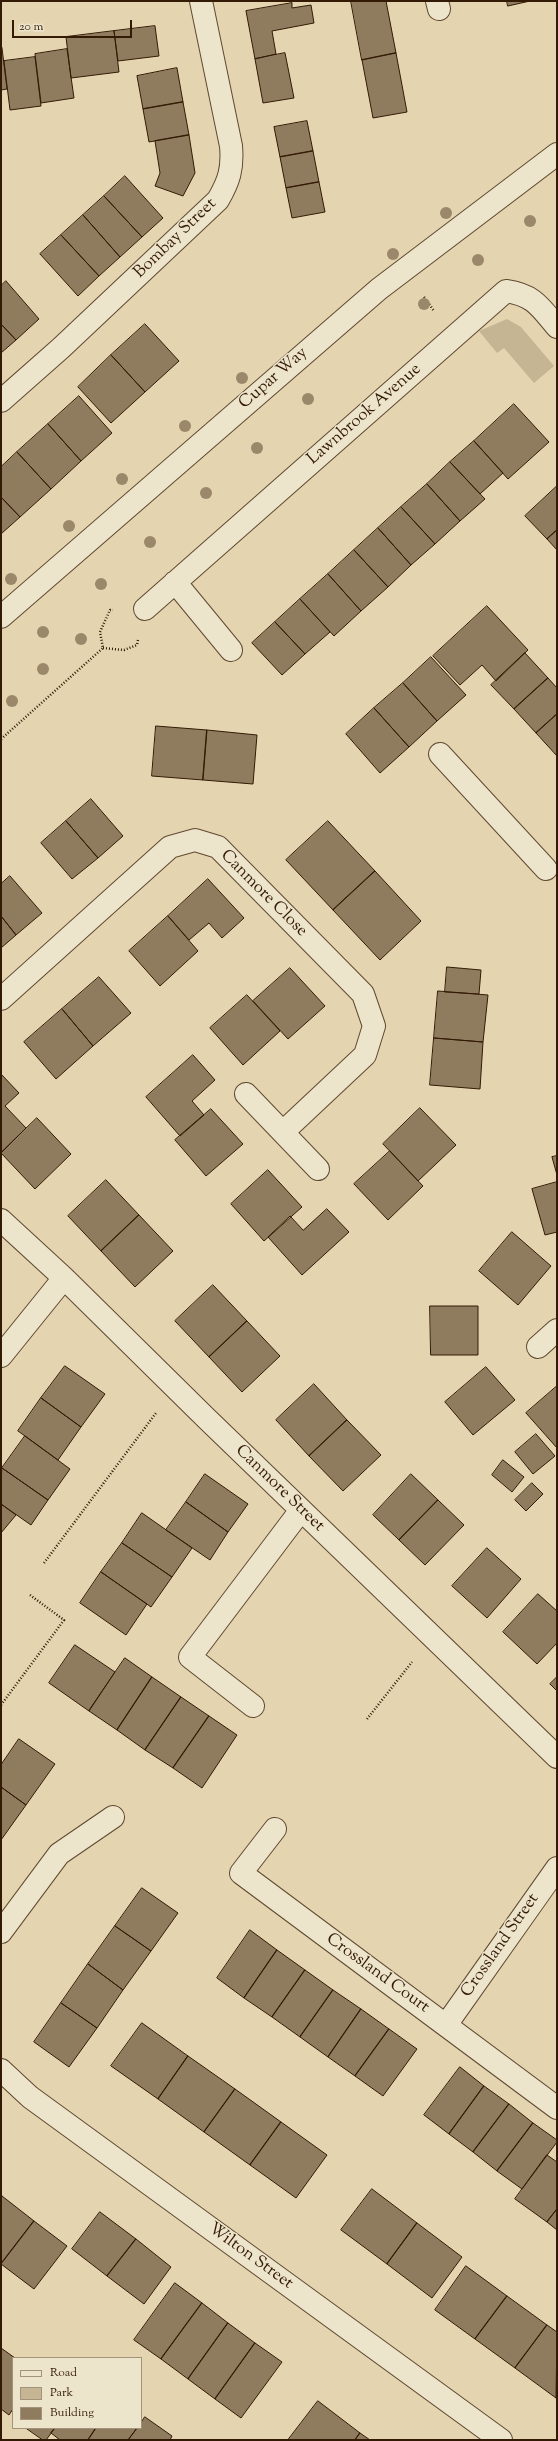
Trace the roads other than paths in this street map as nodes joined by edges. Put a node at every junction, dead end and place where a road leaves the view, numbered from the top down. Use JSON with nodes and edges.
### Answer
{"nodes":[{"id":1,"x":201,"y":1,"type":"edge"},
{"id":2,"x":557,"y":154,"type":"edge"},
{"id":3,"x":557,"y":327,"type":"edge"},
{"id":4,"x":1,"y":401,"type":"edge"},
{"id":5,"x":175,"y":582,"type":"junction"},
{"id":6,"x":145,"y":609,"type":"road end"},
{"id":7,"x":1,"y":617,"type":"edge"},
{"id":8,"x":231,"y":650,"type":"dead end"},
{"id":9,"x":440,"y":754,"type":"dead end"},
{"id":10,"x":553,"y":870,"type":"edge"},
{"id":11,"x":1,"y":998,"type":"edge"},
{"id":12,"x":246,"y":1094,"type":"dead end"},
{"id":13,"x":283,"y":1132,"type":"junction"},
{"id":14,"x":318,"y":1169,"type":"dead end"},
{"id":15,"x":1,"y":1220,"type":"edge"},
{"id":16,"x":64,"y":1278,"type":"junction"},
{"id":17,"x":557,"y":1330,"type":"edge"},
{"id":18,"x":538,"y":1347,"type":"dead end"},
{"id":19,"x":1,"y":1356,"type":"edge"},
{"id":20,"x":301,"y":1510,"type":"junction"},
{"id":21,"x":253,"y":1706,"type":"dead end"},
{"id":22,"x":557,"y":1757,"type":"edge"},
{"id":23,"x":113,"y":1817,"type":"dead end"},
{"id":24,"x":275,"y":1829,"type":"dead end"},
{"id":25,"x":557,"y":1868,"type":"edge"},
{"id":26,"x":1,"y":1932,"type":"edge"},
{"id":27,"x":446,"y":2025,"type":"junction"},
{"id":28,"x":1,"y":2070,"type":"edge"},
{"id":29,"x":557,"y":2108,"type":"edge"},
{"id":30,"x":502,"y":2440,"type":"edge"}],
"edges":[{"from":1,"to":4,"type":"street","name":"Bombay Street"},
{"from":2,"to":7,"type":"street","name":"Cupar Way"},
{"from":3,"to":5,"type":"street","name":"Lawnbrook Avenue"},
{"from":5,"to":6,"type":"street","name":"Lawnbrook Avenue"},
{"from":5,"to":8,"type":"street"},
{"from":9,"to":10,"type":"street"},
{"from":11,"to":13,"type":"street","name":"Canmore Close"},
{"from":12,"to":13,"type":"street"},
{"from":13,"to":14,"type":"street"},
{"from":15,"to":16,"type":"street","name":"Canmore Street"},
{"from":16,"to":19,"type":"street"},
{"from":16,"to":20,"type":"street","name":"Canmore Street"},
{"from":17,"to":18,"type":"street"},
{"from":20,"to":21,"type":"street"},
{"from":20,"to":22,"type":"street","name":"Canmore Street"},
{"from":23,"to":26,"type":"street"},
{"from":24,"to":27,"type":"street","name":"Crossland Court"},
{"from":25,"to":27,"type":"street","name":"Crossland Street"},
{"from":27,"to":29,"type":"street","name":"Crossland Court"},
{"from":28,"to":30,"type":"street","name":"Wilton Street"}]}
